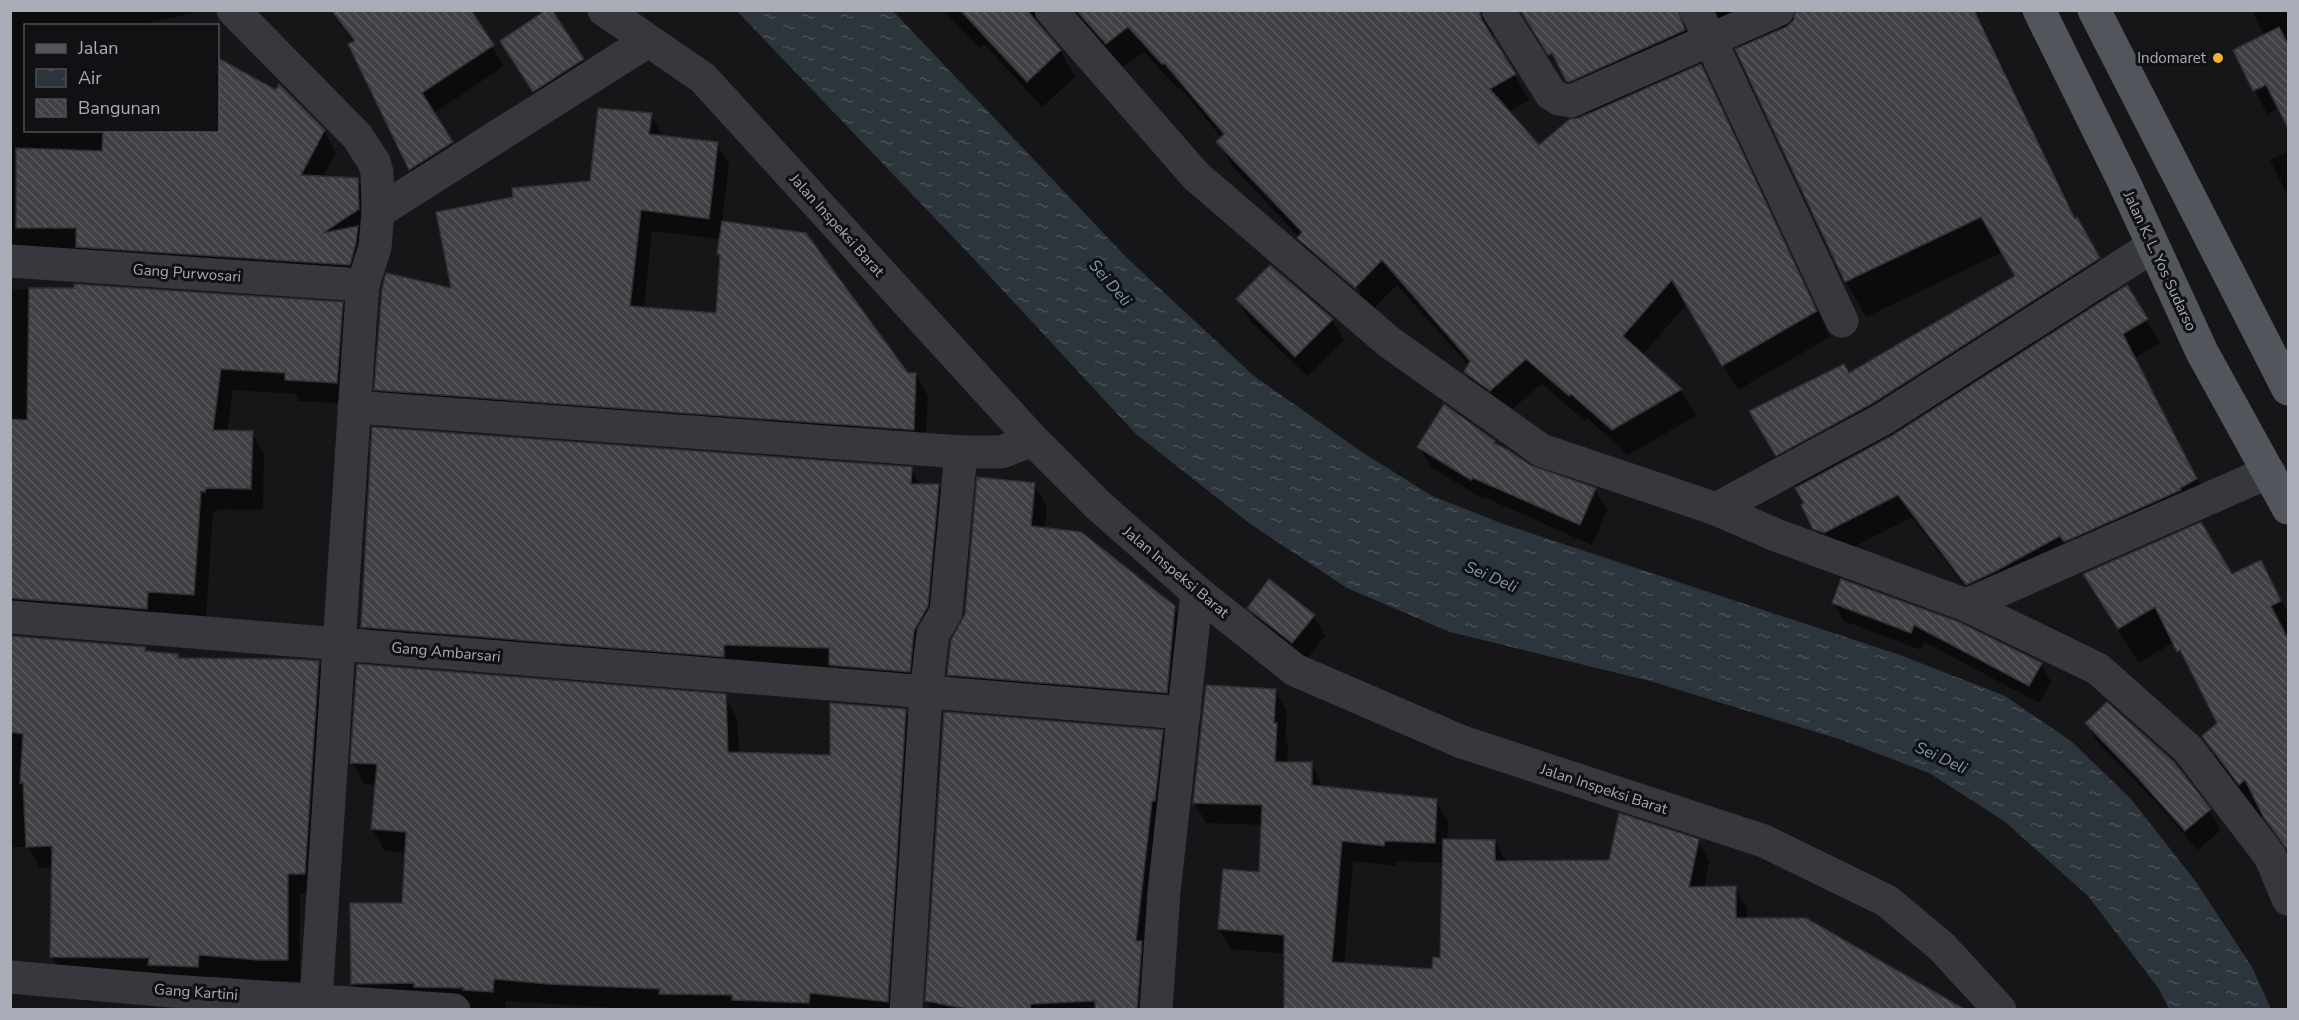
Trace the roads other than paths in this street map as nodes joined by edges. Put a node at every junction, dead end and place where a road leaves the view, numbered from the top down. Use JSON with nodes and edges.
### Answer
{"nodes":[{"id":1,"x":233,"y":10,"type":"edge"},
{"id":2,"x":604,"y":10,"type":"edge"},
{"id":3,"x":1051,"y":10,"type":"edge"},
{"id":4,"x":1498,"y":10,"type":"edge"},
{"id":5,"x":1696,"y":10,"type":"edge"},
{"id":6,"x":1778,"y":10,"type":"edge"},
{"id":7,"x":2039,"y":10,"type":"edge"},
{"id":8,"x":2094,"y":10,"type":"edge"},
{"id":9,"x":1711,"y":40,"type":"junction"},
{"id":10,"x":648,"y":41,"type":"junction"},
{"id":11,"x":378,"y":212,"type":"junction"},
{"id":12,"x":2153,"y":246,"type":"junction"},
{"id":13,"x":10,"y":261,"type":"edge"},
{"id":14,"x":363,"y":285,"type":"junction"},
{"id":15,"x":1842,"y":321,"type":"dead end"},
{"id":16,"x":2289,"y":389,"type":"edge"},
{"id":17,"x":354,"y":407,"type":"junction"},
{"id":18,"x":1033,"y":440,"type":"junction"},
{"id":19,"x":961,"y":452,"type":"junction"},
{"id":20,"x":2269,"y":472,"type":"junction"},
{"id":21,"x":2287,"y":503,"type":"edge"},
{"id":22,"x":1716,"y":509,"type":"junction"},
{"id":23,"x":1197,"y":592,"type":"junction"},
{"id":24,"x":1966,"y":605,"type":"junction"},
{"id":25,"x":10,"y":617,"type":"edge"},
{"id":26,"x":338,"y":643,"type":"junction"},
{"id":27,"x":926,"y":692,"type":"junction"},
{"id":28,"x":1184,"y":713,"type":"junction"},
{"id":29,"x":2289,"y":899,"type":"edge"},
{"id":30,"x":10,"y":977,"type":"edge"},
{"id":31,"x":170,"y":1000,"type":"edge"},
{"id":32,"x":316,"y":1000,"type":"junction"},
{"id":33,"x":454,"y":1010,"type":"edge"},
{"id":34,"x":906,"y":1010,"type":"edge"},
{"id":35,"x":1156,"y":1010,"type":"edge"},
{"id":36,"x":2000,"y":1010,"type":"edge"}],
"edges":[{"from":1,"to":11,"type":"street"},
{"from":2,"to":10,"type":"street","name":"Jalan Inspeksi Barat"},
{"from":3,"to":22,"type":"street"},
{"from":4,"to":9,"type":"street"},
{"from":5,"to":9,"type":"street"},
{"from":6,"to":9,"type":"street"},
{"from":7,"to":12,"type":"main road","name":"Jalan K. L. Yos Sudarso"},
{"from":8,"to":16,"type":"main road"},
{"from":9,"to":15,"type":"street"},
{"from":10,"to":11,"type":"street"},
{"from":10,"to":18,"type":"street","name":"Jalan Inspeksi Barat"},
{"from":11,"to":14,"type":"street"},
{"from":12,"to":20,"type":"main road","name":"Jalan K. L. Yos Sudarso"},
{"from":12,"to":22,"type":"street"},
{"from":13,"to":14,"type":"street","name":"Gang Purwosari"},
{"from":14,"to":17,"type":"street"},
{"from":17,"to":19,"type":"street"},
{"from":17,"to":26,"type":"street"},
{"from":18,"to":19,"type":"street"},
{"from":18,"to":23,"type":"street","name":"Jalan Inspeksi Barat"},
{"from":19,"to":27,"type":"street"},
{"from":20,"to":21,"type":"main road","name":"Jalan K. L. Yos Sudarso"},
{"from":20,"to":24,"type":"street"},
{"from":22,"to":24,"type":"street"},
{"from":23,"to":28,"type":"street"},
{"from":23,"to":36,"type":"street","name":"Jalan Inspeksi Barat"},
{"from":24,"to":29,"type":"street"},
{"from":25,"to":26,"type":"street","name":"Gang Ambarsari"},
{"from":26,"to":27,"type":"street","name":"Gang Ambarsari"},
{"from":26,"to":32,"type":"street"},
{"from":27,"to":28,"type":"street","name":"Gang Ambarsari"},
{"from":27,"to":34,"type":"street"},
{"from":28,"to":35,"type":"street"},
{"from":30,"to":31,"type":"street","name":"Gang Kartini"},
{"from":31,"to":32,"type":"street","name":"Gang Kartini"},
{"from":32,"to":33,"type":"street","name":"Gang Kartini"}]}
